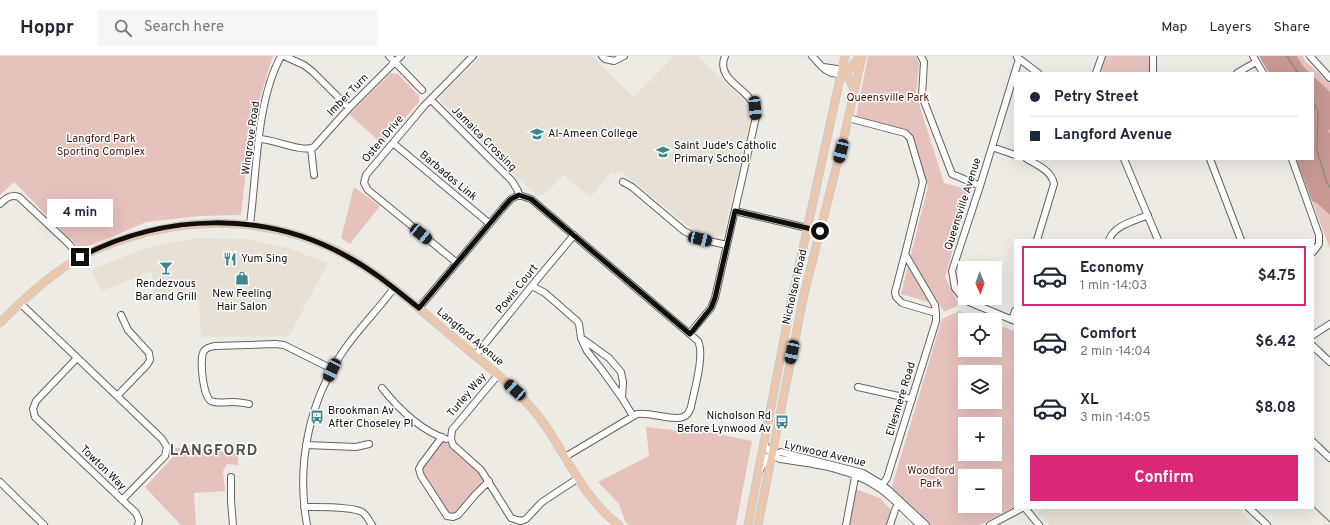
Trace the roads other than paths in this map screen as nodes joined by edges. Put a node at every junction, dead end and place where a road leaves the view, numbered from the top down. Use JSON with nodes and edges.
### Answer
{"nodes":[{"id":1,"x":283,"y":56,"type":"edge"},
{"id":2,"x":389,"y":56,"type":"edge"},
{"id":3,"x":401,"y":56,"type":"edge"},
{"id":4,"x":473,"y":56,"type":"edge"},
{"id":5,"x":602,"y":56,"type":"edge"},
{"id":6,"x":624,"y":56,"type":"edge"},
{"id":7,"x":725,"y":56,"type":"edge"},
{"id":8,"x":812,"y":56,"type":"edge"},
{"id":9,"x":845,"y":56,"type":"edge"},
{"id":10,"x":861,"y":56,"type":"edge"},
{"id":11,"x":921,"y":56,"type":"edge"},
{"id":12,"x":1102,"y":56,"type":"edge"},
{"id":13,"x":1153,"y":56,"type":"edge"},
{"id":14,"x":1310,"y":56,"type":"edge"},
{"id":15,"x":1018,"y":58,"type":"edge"},
{"id":16,"x":1254,"y":59,"type":"edge"},
{"id":17,"x":395,"y":62,"type":"junction"},
{"id":18,"x":1037,"y":72,"type":"edge"},
{"id":19,"x":1096,"y":72,"type":"edge"},
{"id":20,"x":1153,"y":72,"type":"edge"},
{"id":21,"x":1239,"y":72,"type":"edge"},
{"id":22,"x":1262,"y":72,"type":"edge"},
{"id":23,"x":841,"y":73,"type":"junction"},
{"id":24,"x":1330,"y":78,"type":"edge"},
{"id":25,"x":422,"y":90,"type":"dead end"},
{"id":26,"x":854,"y":90,"type":"junction"},
{"id":27,"x":431,"y":100,"type":"junction"},
{"id":28,"x":349,"y":108,"type":"junction"},
{"id":29,"x":848,"y":118,"type":"junction"},
{"id":30,"x":259,"y":139,"type":"junction"},
{"id":31,"x":393,"y":143,"type":"junction"},
{"id":32,"x":992,"y":147,"type":"junction"},
{"id":33,"x":311,"y":148,"type":"junction"},
{"id":34,"x":1014,"y":154,"type":"edge"},
{"id":35,"x":1029,"y":160,"type":"edge"},
{"id":36,"x":1124,"y":160,"type":"edge"},
{"id":37,"x":1210,"y":160,"type":"edge"},
{"id":38,"x":1292,"y":160,"type":"edge"},
{"id":39,"x":314,"y":175,"type":"dead end"},
{"id":40,"x":623,"y":182,"type":"dead end"},
{"id":41,"x":980,"y":186,"type":"junction"},
{"id":42,"x":519,"y":195,"type":"junction"},
{"id":43,"x":0,"y":204,"type":"edge"},
{"id":44,"x":735,"y":211,"type":"junction"},
{"id":45,"x":1148,"y":216,"type":"junction"},
{"id":46,"x":250,"y":224,"type":"junction"},
{"id":47,"x":490,"y":224,"type":"junction"},
{"id":48,"x":807,"y":228,"type":"junction"},
{"id":49,"x":820,"y":231,"type":"junction"},
{"id":50,"x":574,"y":235,"type":"junction"},
{"id":51,"x":1037,"y":239,"type":"edge"},
{"id":52,"x":1110,"y":239,"type":"edge"},
{"id":53,"x":1158,"y":239,"type":"edge"},
{"id":54,"x":1242,"y":239,"type":"edge"},
{"id":55,"x":727,"y":245,"type":"junction"},
{"id":56,"x":1314,"y":251,"type":"edge"},
{"id":57,"x":905,"y":254,"type":"junction"},
{"id":58,"x":78,"y":259,"type":"junction"},
{"id":59,"x":457,"y":263,"type":"junction"},
{"id":60,"x":532,"y":286,"type":"junction"},
{"id":61,"x":394,"y":288,"type":"junction"},
{"id":62,"x":20,"y":303,"type":"junction"},
{"id":63,"x":419,"y":308,"type":"junction"},
{"id":64,"x":936,"y":313,"type":"junction"},
{"id":65,"x":121,"y":315,"type":"dead end"},
{"id":66,"x":1014,"y":320,"type":"edge"},
{"id":67,"x":0,"y":323,"type":"edge"},
{"id":68,"x":1330,"y":324,"type":"edge"},
{"id":69,"x":690,"y":334,"type":"junction"},
{"id":70,"x":1314,"y":334,"type":"edge"},
{"id":71,"x":581,"y":338,"type":"junction"},
{"id":72,"x":1314,"y":347,"type":"edge"},
{"id":73,"x":475,"y":356,"type":"junction"},
{"id":74,"x":77,"y":358,"type":"junction"},
{"id":75,"x":1330,"y":362,"type":"edge"},
{"id":76,"x":332,"y":370,"type":"junction"},
{"id":77,"x":498,"y":375,"type":"junction"},
{"id":78,"x":858,"y":387,"type":"dead end"},
{"id":79,"x":382,"y":388,"type":"dead end"},
{"id":80,"x":117,"y":396,"type":"junction"},
{"id":81,"x":622,"y":398,"type":"junction"},
{"id":82,"x":912,"y":398,"type":"junction"},
{"id":83,"x":249,"y":404,"type":"dead end"},
{"id":84,"x":633,"y":416,"type":"junction"},
{"id":85,"x":442,"y":437,"type":"junction"},
{"id":86,"x":451,"y":439,"type":"junction"},
{"id":87,"x":1314,"y":443,"type":"edge"},
{"id":88,"x":306,"y":444,"type":"junction"},
{"id":89,"x":369,"y":444,"type":"dead end"},
{"id":90,"x":764,"y":444,"type":"junction"},
{"id":91,"x":772,"y":455,"type":"junction"},
{"id":92,"x":565,"y":457,"type":"junction"},
{"id":93,"x":1330,"y":458,"type":"edge"},
{"id":94,"x":856,"y":473,"type":"junction"},
{"id":95,"x":757,"y":475,"type":"junction"},
{"id":96,"x":232,"y":477,"type":"dead end"},
{"id":97,"x":577,"y":479,"type":"junction"},
{"id":98,"x":489,"y":481,"type":"junction"},
{"id":99,"x":0,"y":482,"type":"edge"},
{"id":100,"x":881,"y":486,"type":"junction"},
{"id":101,"x":122,"y":500,"type":"junction"},
{"id":102,"x":899,"y":502,"type":"junction"},
{"id":103,"x":304,"y":507,"type":"junction"},
{"id":104,"x":1022,"y":509,"type":"edge"},
{"id":105,"x":1025,"y":509,"type":"edge"},
{"id":106,"x":1250,"y":509,"type":"edge"},
{"id":107,"x":617,"y":524,"type":"edge"},
{"id":108,"x":44,"y":525,"type":"edge"},
{"id":109,"x":138,"y":525,"type":"edge"},
{"id":110,"x":233,"y":525,"type":"edge"},
{"id":111,"x":307,"y":525,"type":"edge"},
{"id":112,"x":372,"y":525,"type":"edge"},
{"id":113,"x":748,"y":525,"type":"edge"},
{"id":114,"x":758,"y":525,"type":"edge"},
{"id":115,"x":846,"y":525,"type":"edge"},
{"id":116,"x":890,"y":525,"type":"edge"},
{"id":117,"x":920,"y":525,"type":"edge"},
{"id":118,"x":926,"y":525,"type":"edge"},
{"id":119,"x":990,"y":525,"type":"edge"},
{"id":120,"x":1039,"y":525,"type":"edge"},
{"id":121,"x":1267,"y":525,"type":"edge"}],
"edges":[{"from":1,"to":28,"type":"street"},
{"from":1,"to":30,"type":"street","name":"Wingrove Road"},
{"from":2,"to":17,"type":"street"},
{"from":3,"to":17,"type":"street","name":"Imber Turn"},
{"from":4,"to":27,"type":"street","name":"Osten Drive"},
{"from":5,"to":6,"type":"street"},
{"from":7,"to":44,"type":"street"},
{"from":8,"to":23,"type":"street"},
{"from":9,"to":23,"type":"main road","name":"Nicholson Road"},
{"from":10,"to":23,"type":"main road"},
{"from":10,"to":26,"type":"main road","name":"Nicholson Road"},
{"from":11,"to":41,"type":"street"},
{"from":12,"to":19,"type":"street"},
{"from":13,"to":20,"type":"street"},
{"from":14,"to":24,"type":"street"},
{"from":15,"to":18,"type":"street"},
{"from":15,"to":32,"type":"street","name":"Queensville Avenue"},
{"from":16,"to":21,"type":"street"},
{"from":16,"to":22,"type":"street"},
{"from":17,"to":25,"type":"street"},
{"from":17,"to":28,"type":"street","name":"Imber Turn"},
{"from":23,"to":26,"type":"main road"},
{"from":23,"to":48,"type":"main road","name":"Nicholson Road"},
{"from":26,"to":29,"type":"main road","name":"Nicholson Road"},
{"from":27,"to":31,"type":"street","name":"Osten Drive"},
{"from":27,"to":42,"type":"street","name":"Jamaica Crossing"},
{"from":28,"to":33,"type":"street","name":"Imber Turn"},
{"from":29,"to":49,"type":"main road","name":"Nicholson Road"},
{"from":29,"to":57,"type":"street"},
{"from":30,"to":33,"type":"street"},
{"from":30,"to":46,"type":"street","name":"Wingrove Road"},
{"from":31,"to":47,"type":"street","name":"Barbados Link"},
{"from":31,"to":59,"type":"street","name":"Osten Drive"},
{"from":32,"to":34,"type":"street"},
{"from":32,"to":41,"type":"street","name":"Queensville Avenue"},
{"from":33,"to":39,"type":"street"},
{"from":35,"to":51,"type":"street"},
{"from":36,"to":45,"type":"street"},
{"from":37,"to":54,"type":"street"},
{"from":38,"to":56,"type":"street"},
{"from":40,"to":55,"type":"street"},
{"from":41,"to":66,"type":"street","name":"Queensville Avenue"},
{"from":42,"to":47,"type":"street"},
{"from":42,"to":50,"type":"street"},
{"from":43,"to":58,"type":"street"},
{"from":44,"to":48,"type":"street"},
{"from":44,"to":55,"type":"street"},
{"from":45,"to":52,"type":"street"},
{"from":45,"to":53,"type":"street"},
{"from":46,"to":58,"type":"main road","name":"Langford Avenue"},
{"from":46,"to":61,"type":"main road","name":"Langford Avenue"},
{"from":47,"to":59,"type":"street"},
{"from":48,"to":49,"type":"street"},
{"from":48,"to":90,"type":"main road","name":"Nicholson Road"},
{"from":49,"to":91,"type":"main road","name":"Nicholson Road"},
{"from":50,"to":60,"type":"street","name":"Powis Court"},
{"from":50,"to":69,"type":"street"},
{"from":55,"to":69,"type":"street"},
{"from":57,"to":64,"type":"street"},
{"from":57,"to":64,"type":"street"},
{"from":58,"to":62,"type":"main road","name":"Langford Avenue"},
{"from":59,"to":63,"type":"street"},
{"from":60,"to":71,"type":"street"},
{"from":60,"to":73,"type":"street","name":"Powis Court"},
{"from":61,"to":63,"type":"main road","name":"Langford Avenue"},
{"from":61,"to":76,"type":"street"},
{"from":62,"to":67,"type":"main road","name":"Langford Avenue"},
{"from":62,"to":74,"type":"street","name":"Towton Way"},
{"from":63,"to":73,"type":"main road","name":"Langford Avenue"},
{"from":64,"to":82,"type":"street","name":"Ellesmere Road"},
{"from":65,"to":80,"type":"street"},
{"from":68,"to":70,"type":"street"},
{"from":69,"to":84,"type":"street"},
{"from":71,"to":81,"type":"street"},
{"from":71,"to":81,"type":"street"},
{"from":72,"to":75,"type":"street"},
{"from":73,"to":77,"type":"main road","name":"Langford Avenue"},
{"from":74,"to":80,"type":"street","name":"Towton Way"},
{"from":74,"to":101,"type":"street","name":"Towton Way"},
{"from":76,"to":83,"type":"street"},
{"from":76,"to":88,"type":"street"},
{"from":77,"to":86,"type":"street","name":"Turley Way"},
{"from":77,"to":92,"type":"main road","name":"Langford Avenue"},
{"from":78,"to":82,"type":"street"},
{"from":79,"to":85,"type":"street"},
{"from":80,"to":101,"type":"street","name":"Towton Way"},
{"from":81,"to":84,"type":"street"},
{"from":82,"to":100,"type":"street","name":"Ellesmere Road"},
{"from":84,"to":92,"type":"street"},
{"from":85,"to":86,"type":"street"},
{"from":85,"to":98,"type":"street"},
{"from":86,"to":98,"type":"street"},
{"from":87,"to":93,"type":"street"},
{"from":88,"to":89,"type":"street"},
{"from":88,"to":103,"type":"street"},
{"from":90,"to":91,"type":"street","name":"Lynwood Avenue"},
{"from":90,"to":95,"type":"main road","name":"Nicholson Road"},
{"from":91,"to":94,"type":"street","name":"Lynwood Avenue"},
{"from":91,"to":95,"type":"street","name":"Lynwood Avenue"},
{"from":91,"to":114,"type":"main road","name":"Nicholson Road"},
{"from":92,"to":97,"type":"main road","name":"Langford Avenue"},
{"from":94,"to":100,"type":"street","name":"Lynwood Avenue"},
{"from":94,"to":115,"type":"street"},
{"from":95,"to":113,"type":"main road","name":"Nicholson Road"},
{"from":96,"to":110,"type":"street"},
{"from":97,"to":98,"type":"street"},
{"from":97,"to":107,"type":"main road","name":"Langford Avenue"},
{"from":99,"to":108,"type":"street"},
{"from":100,"to":102,"type":"street","name":"Lynwood Avenue"},
{"from":101,"to":109,"type":"street"},
{"from":102,"to":116,"type":"street"},
{"from":102,"to":117,"type":"street","name":"Lynwood Avenue"},
{"from":102,"to":118,"type":"street","name":"Lynwood Avenue"},
{"from":103,"to":111,"type":"street"},
{"from":103,"to":112,"type":"street"},
{"from":104,"to":119,"type":"street"},
{"from":105,"to":120,"type":"street"},
{"from":106,"to":121,"type":"street"}]}
